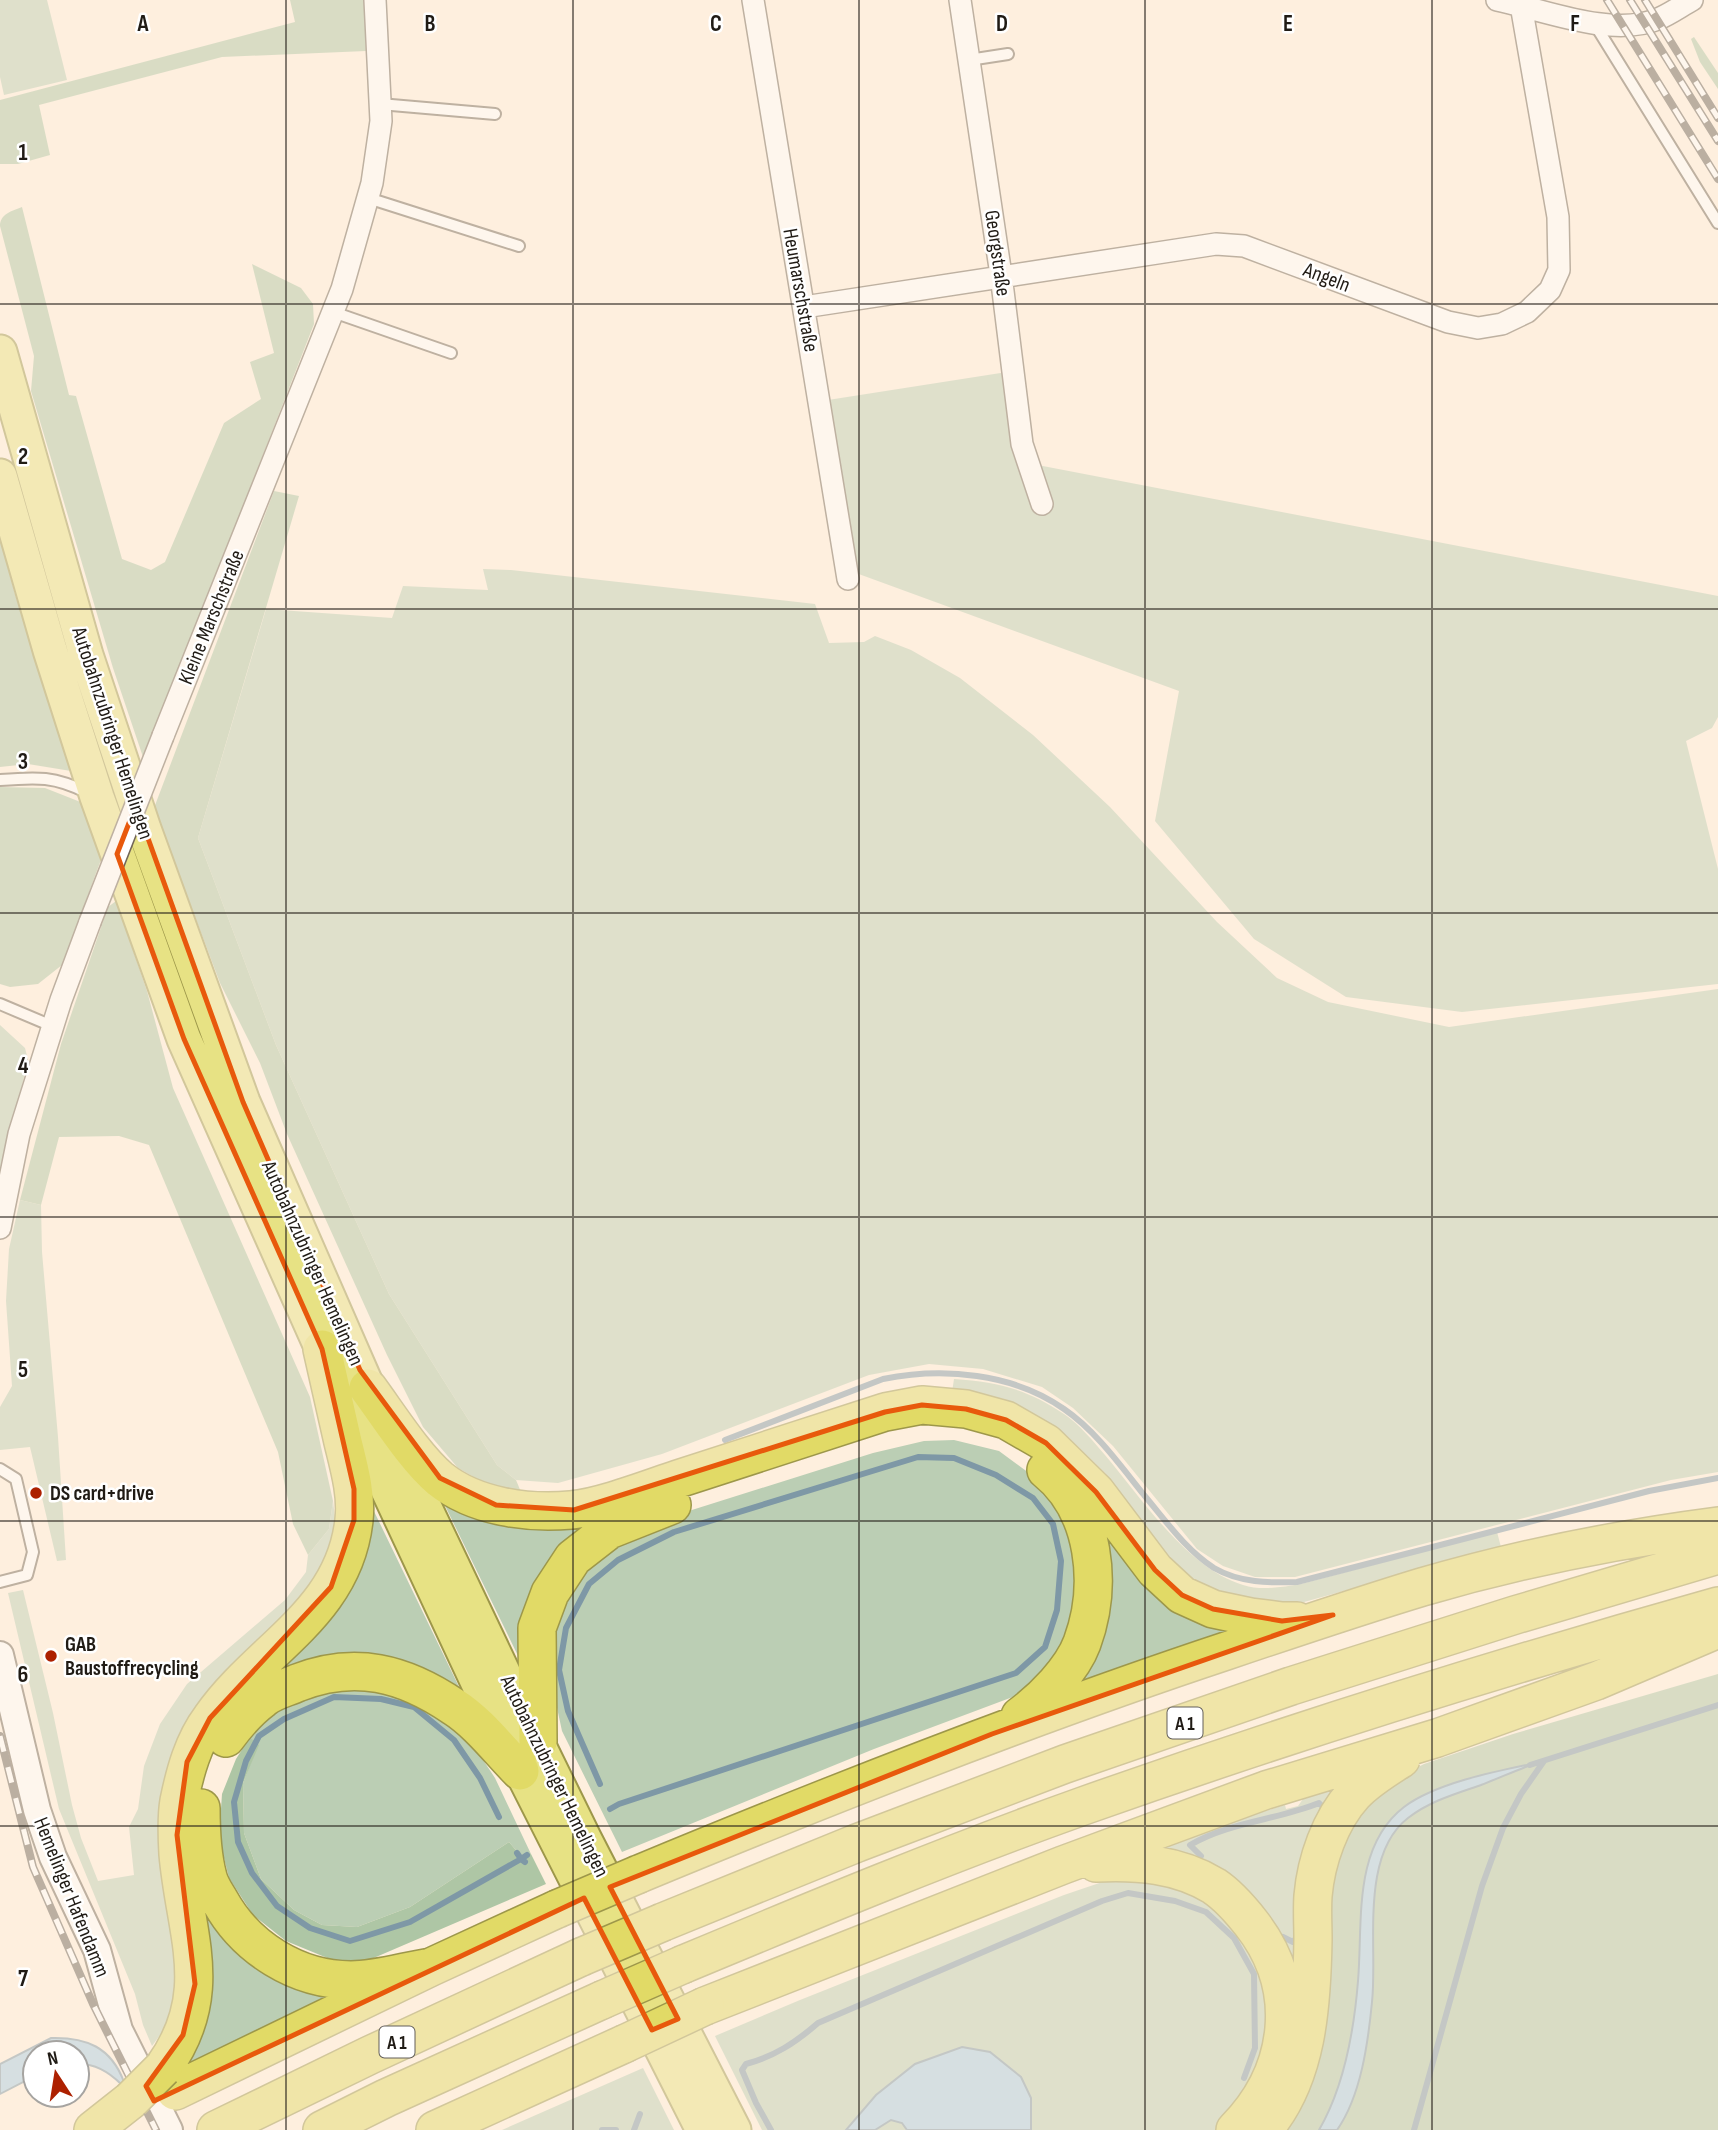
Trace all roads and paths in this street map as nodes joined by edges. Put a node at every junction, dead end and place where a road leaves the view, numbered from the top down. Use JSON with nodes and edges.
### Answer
{"nodes":[{"id":1,"x":375,"y":0,"type":"edge"},
{"id":2,"x":752,"y":0,"type":"edge"},
{"id":3,"x":960,"y":0,"type":"edge"},
{"id":4,"x":1497,"y":0,"type":"edge"},
{"id":5,"x":1692,"y":0,"type":"edge"},
{"id":6,"x":1521,"y":5,"type":"junction"},
{"id":7,"x":1594,"y":23,"type":"junction"},
{"id":8,"x":1008,"y":54,"type":"dead end"},
{"id":9,"x":969,"y":60,"type":"junction"},
{"id":10,"x":380,"y":104,"type":"junction"},
{"id":11,"x":495,"y":114,"type":"dead end"},
{"id":12,"x":368,"y":198,"type":"junction"},
{"id":13,"x":1718,"y":223,"type":"edge"},
{"id":14,"x":519,"y":246,"type":"dead end"},
{"id":15,"x":1001,"y":275,"type":"junction"},
{"id":16,"x":804,"y":307,"type":"junction"},
{"id":17,"x":333,"y":312,"type":"junction"},
{"id":18,"x":0,"y":352,"type":"edge"},
{"id":19,"x":451,"y":353,"type":"dead end"},
{"id":20,"x":0,"y":476,"type":"edge"},
{"id":21,"x":1042,"y":504,"type":"dead end"},
{"id":22,"x":848,"y":579,"type":"dead end"},
{"id":23,"x":0,"y":780,"type":"edge"},
{"id":24,"x":97,"y":797,"type":"junction"},
{"id":25,"x":0,"y":1004,"type":"edge"},
{"id":26,"x":52,"y":1026,"type":"junction"},
{"id":27,"x":0,"y":1228,"type":"edge"},
{"id":28,"x":322,"y":1349,"type":"junction"},
{"id":29,"x":368,"y":1388,"type":"junction"},
{"id":30,"x":0,"y":1469,"type":"edge"},
{"id":31,"x":1718,"y":1526,"type":"edge"},
{"id":32,"x":1718,"y":1555,"type":"edge"},
{"id":33,"x":0,"y":1582,"type":"edge"},
{"id":34,"x":1718,"y":1606,"type":"edge"},
{"id":35,"x":1333,"y":1615,"type":"junction"},
{"id":36,"x":1718,"y":1629,"type":"edge"},
{"id":37,"x":0,"y":1655,"type":"edge"},
{"id":38,"x":992,"y":1734,"type":"junction"},
{"id":39,"x":1437,"y":1738,"type":"junction"},
{"id":40,"x":529,"y":1757,"type":"junction"},
{"id":41,"x":1063,"y":1865,"type":"junction"},
{"id":42,"x":431,"y":1966,"type":"junction"},
{"id":43,"x":169,"y":2079,"type":"junction"},
{"id":44,"x":505,"y":2097,"type":"junction"},
{"id":45,"x":94,"y":2130,"type":"edge"},
{"id":46,"x":169,"y":2130,"type":"edge"},
{"id":47,"x":216,"y":2130,"type":"edge"},
{"id":48,"x":321,"y":2130,"type":"edge"},
{"id":49,"x":435,"y":2130,"type":"edge"},
{"id":50,"x":470,"y":2130,"type":"edge"},
{"id":51,"x":704,"y":2130,"type":"edge"},
{"id":52,"x":734,"y":2130,"type":"edge"},
{"id":53,"x":1235,"y":2130,"type":"edge"},
{"id":54,"x":1263,"y":2130,"type":"edge"}],
"edges":[{"from":1,"to":10,"type":"street","name":"Kleine Marschstraße"},
{"from":2,"to":16,"type":"street","name":"Heumarschstraße"},
{"from":3,"to":9,"type":"street","name":"Georgstraße"},
{"from":4,"to":6,"type":"street"},
{"from":5,"to":7,"type":"street"},
{"from":6,"to":7,"type":"street"},
{"from":6,"to":15,"type":"street","name":"Angeln"},
{"from":7,"to":13,"type":"lane"},
{"from":8,"to":9,"type":"lane"},
{"from":9,"to":15,"type":"street","name":"Georgstraße"},
{"from":10,"to":11,"type":"lane"},
{"from":10,"to":12,"type":"street","name":"Kleine Marschstraße"},
{"from":12,"to":14,"type":"lane"},
{"from":12,"to":17,"type":"street","name":"Kleine Marschstraße"},
{"from":15,"to":16,"type":"street","name":"Angeln"},
{"from":15,"to":21,"type":"street","name":"Georgstraße"},
{"from":16,"to":22,"type":"street","name":"Heumarschstraße"},
{"from":17,"to":19,"type":"lane"},
{"from":17,"to":26,"type":"street","name":"Kleine Marschstraße","bridge":true},
{"from":18,"to":29,"type":"highway","name":"Autobahnzubringer Hemelingen"},
{"from":20,"to":24,"type":"highway","name":"Autobahnzubringer Hemelingen"},
{"from":23,"to":24,"type":"lane"},
{"from":24,"to":28,"type":"highway","name":"Autobahnzubringer Hemelingen"},
{"from":25,"to":26,"type":"lane"},
{"from":26,"to":27,"type":"street","name":"Kleine Marschstraße"},
{"from":28,"to":40,"type":"highway","name":"Autobahnzubringer Hemelingen"},
{"from":28,"to":43,"type":"highway"},
{"from":29,"to":35,"type":"highway"},
{"from":29,"to":40,"type":"highway","name":"Autobahnzubringer Hemelingen"},
{"from":30,"to":33,"type":"lane"},
{"from":31,"to":35,"type":"highway"},
{"from":32,"to":47,"type":"highway","number":"A 1","bridge":true},
{"from":34,"to":48,"type":"highway","number":"A 1","bridge":true},
{"from":35,"to":38,"type":"highway"},
{"from":36,"to":39,"type":"highway"},
{"from":37,"to":46,"type":"street","name":"Hemelinger Hafendamm"},
{"from":38,"to":40,"type":"highway"},
{"from":38,"to":42,"type":"highway","bridge":true},
{"from":39,"to":41,"type":"highway"},
{"from":39,"to":54,"type":"highway"},
{"from":40,"to":42,"type":"highway"},
{"from":40,"to":51,"type":"highway","name":"Autobahnzubringer Hemelingen"},
{"from":40,"to":52,"type":"highway","name":"Autobahnzubringer Hemelingen"},
{"from":41,"to":44,"type":"highway","bridge":true},
{"from":41,"to":53,"type":"highway"},
{"from":42,"to":43,"type":"highway"},
{"from":43,"to":45,"type":"highway","bridge":true},
{"from":44,"to":49,"type":"highway"},
{"from":44,"to":50,"type":"highway"}]}
